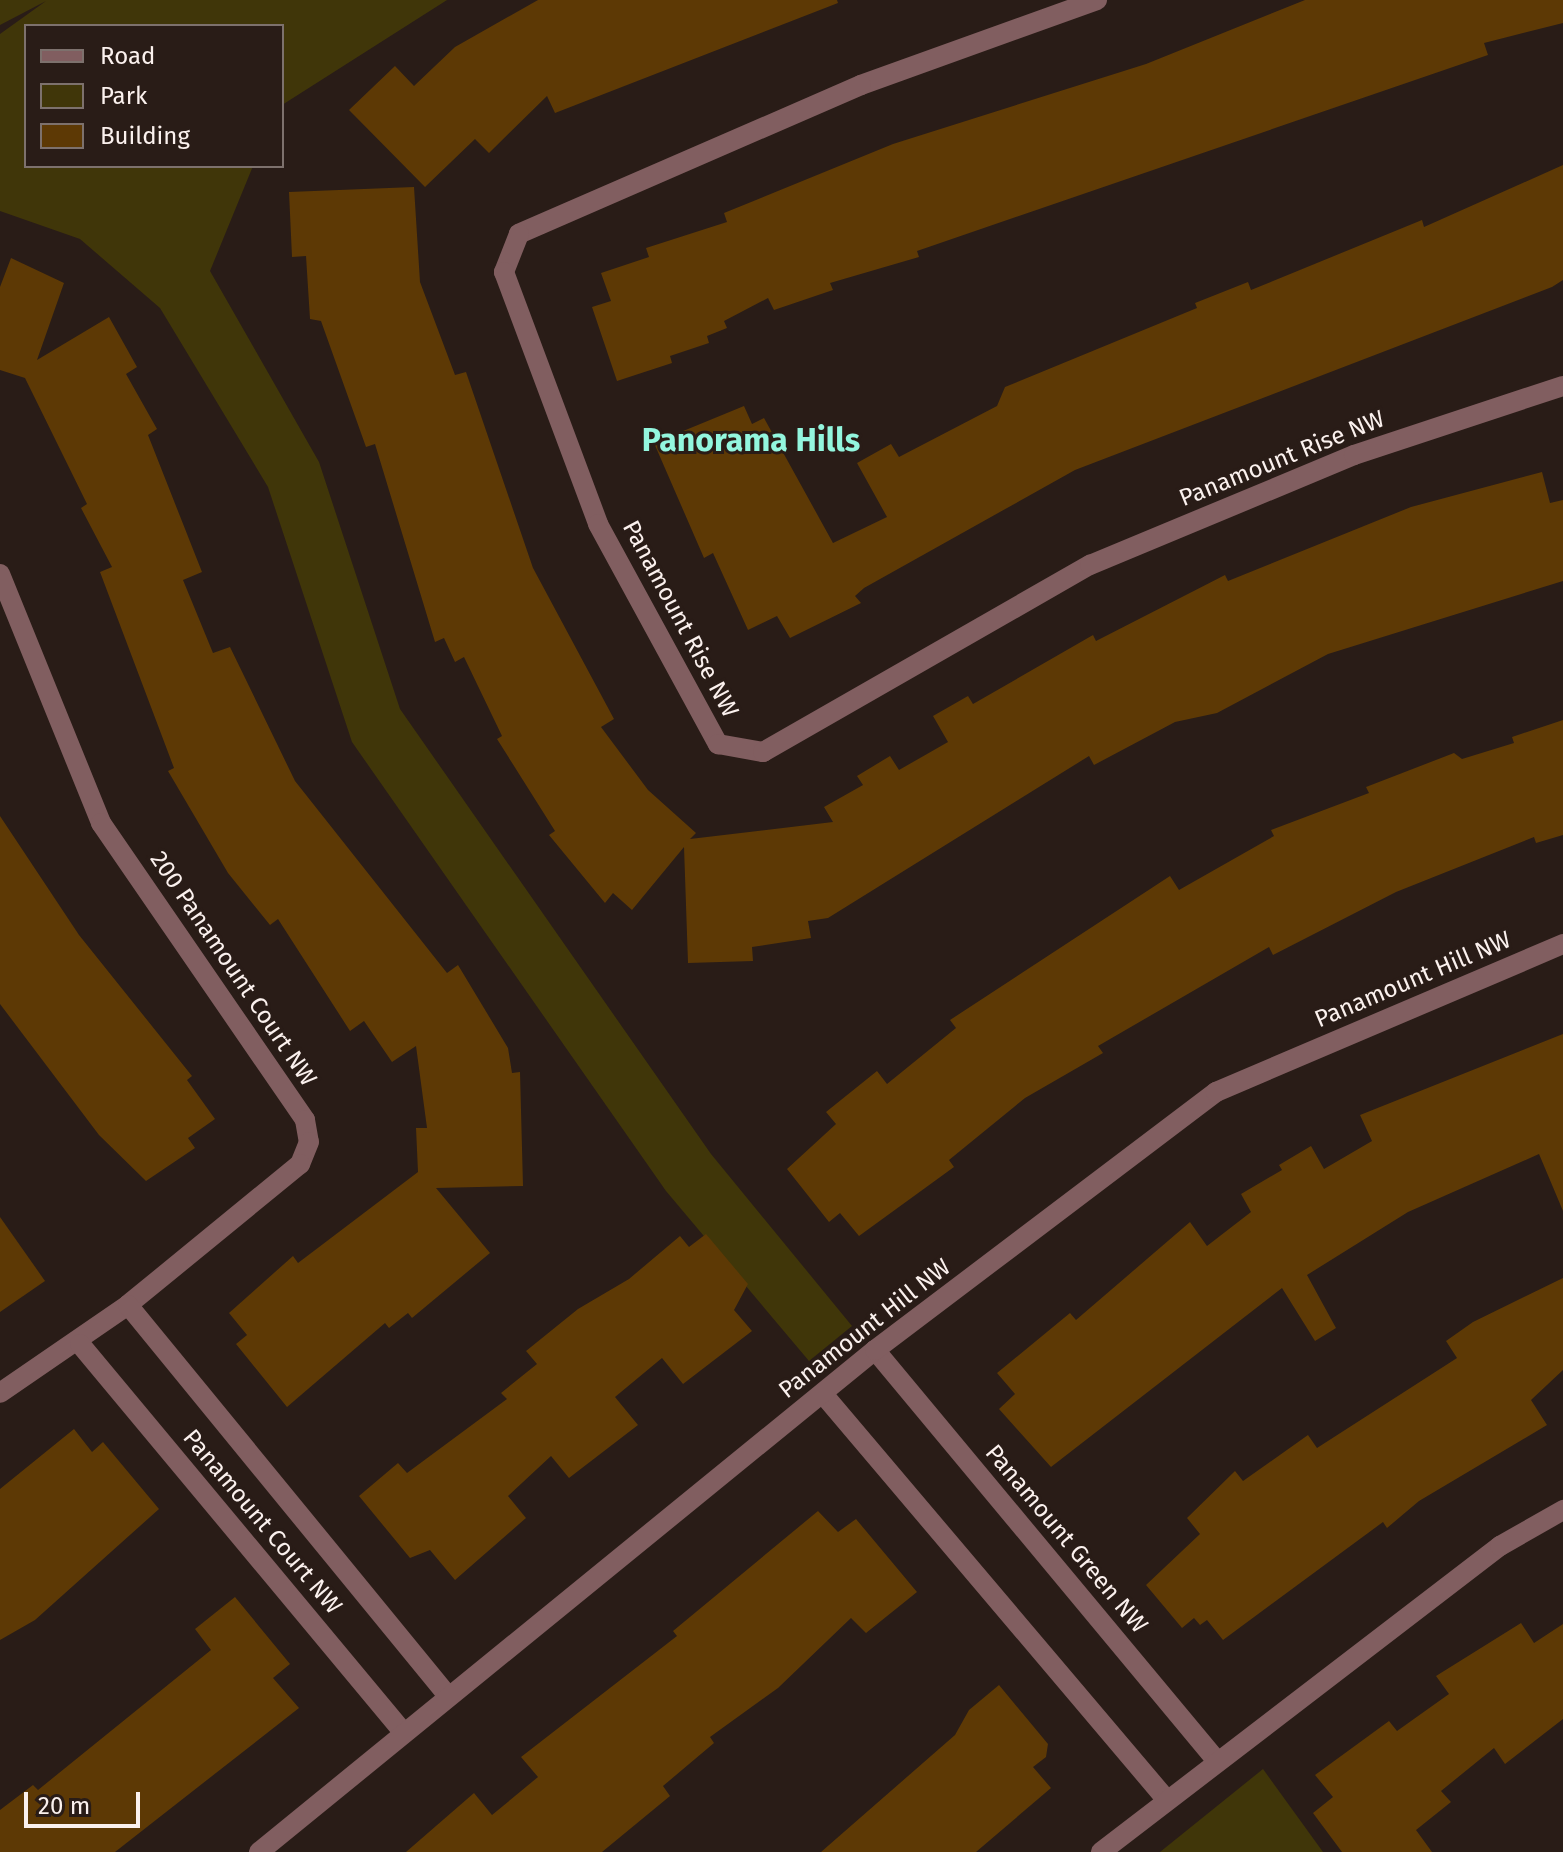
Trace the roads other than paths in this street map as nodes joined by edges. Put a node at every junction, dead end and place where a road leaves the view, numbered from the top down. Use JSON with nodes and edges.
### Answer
{"nodes":[{"id":1,"x":1097,"y":0,"type":"edge"},
{"id":2,"x":1563,"y":386,"type":"edge"},
{"id":3,"x":0,"y":574,"type":"edge"},
{"id":4,"x":1563,"y":944,"type":"edge"},
{"id":5,"x":128,"y":1305,"type":"junction"},
{"id":6,"x":80,"y":1344,"type":"junction"},
{"id":7,"x":875,"y":1350,"type":"junction"},
{"id":8,"x":0,"y":1393,"type":"edge"},
{"id":9,"x":823,"y":1394,"type":"junction"},
{"id":10,"x":1563,"y":1510,"type":"edge"},
{"id":11,"x":448,"y":1696,"type":"junction"},
{"id":12,"x":404,"y":1733,"type":"junction"},
{"id":13,"x":1217,"y":1761,"type":"junction"},
{"id":14,"x":1166,"y":1799,"type":"junction"},
{"id":15,"x":259,"y":1852,"type":"edge"},
{"id":16,"x":1101,"y":1852,"type":"edge"}],
"edges":[{"from":1,"to":2,"type":"street","name":"Panamount Rise NW"},
{"from":3,"to":5,"type":"street","name":"200 Panamount Court NW"},
{"from":4,"to":7,"type":"street","name":"Panamount Hill NW"},
{"from":5,"to":6,"type":"street","name":"200 Panamount Court NW"},
{"from":5,"to":11,"type":"street","name":"Panamount Court NW"},
{"from":6,"to":8,"type":"street","name":"200 Panamount Court NW"},
{"from":6,"to":12,"type":"street","name":"Panamount Court NW"},
{"from":7,"to":9,"type":"street","name":"Panamount Hill NW"},
{"from":7,"to":13,"type":"street","name":"Panamount Green NW"},
{"from":9,"to":11,"type":"street","name":"Panamount Hill NW"},
{"from":9,"to":14,"type":"street"},
{"from":10,"to":13,"type":"street"},
{"from":11,"to":12,"type":"street","name":"Panamount Hill NW"},
{"from":12,"to":15,"type":"street","name":"Panamount Hill NW"},
{"from":13,"to":14,"type":"street"},
{"from":14,"to":16,"type":"street"}]}
